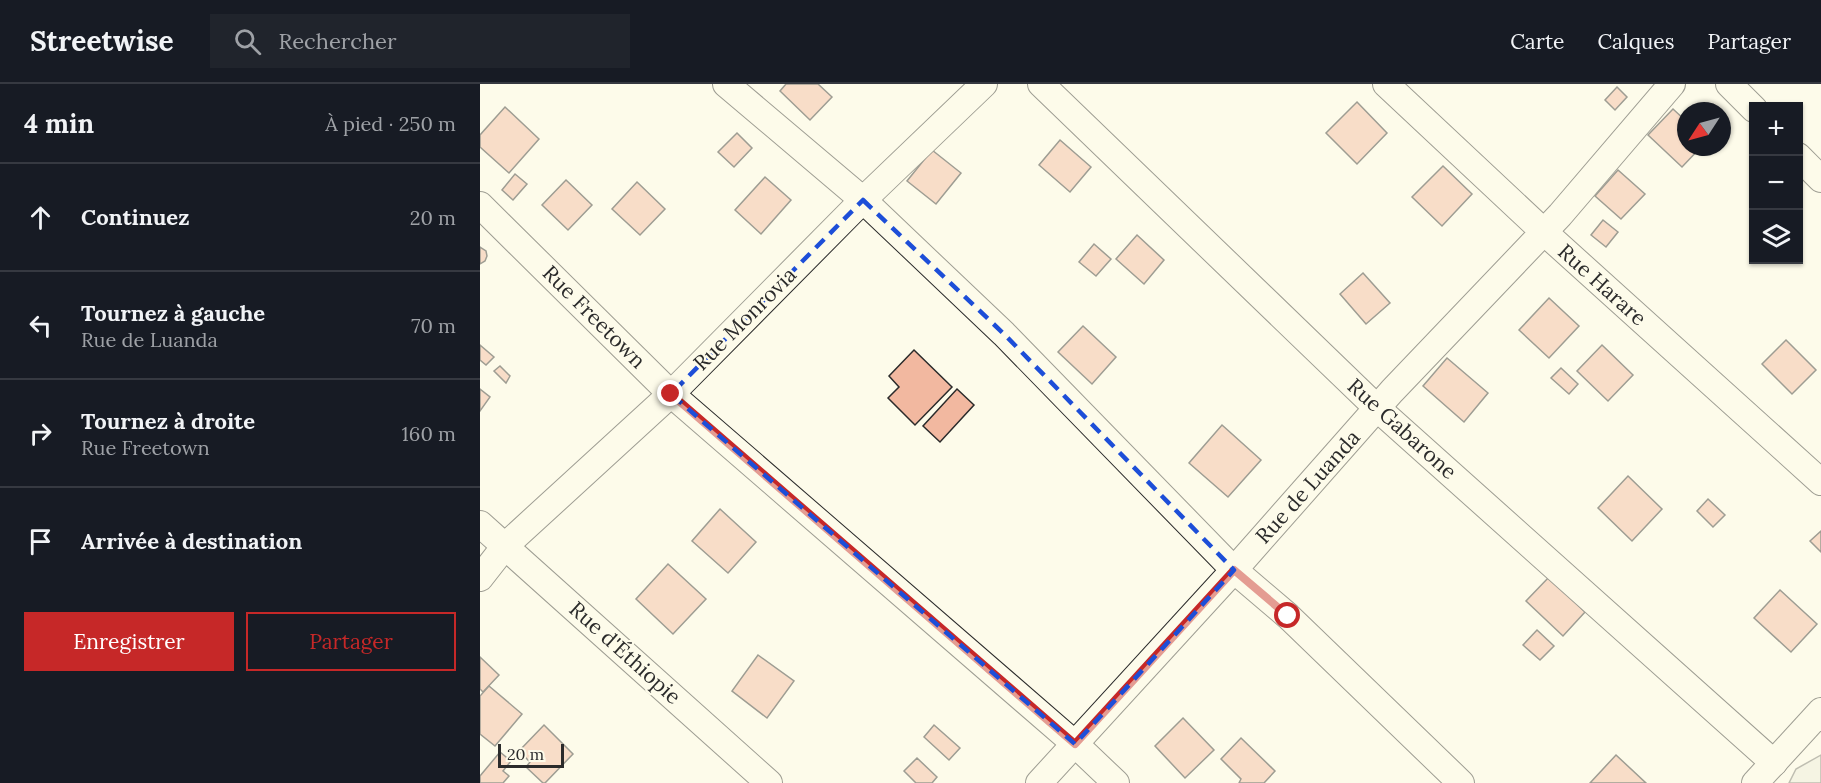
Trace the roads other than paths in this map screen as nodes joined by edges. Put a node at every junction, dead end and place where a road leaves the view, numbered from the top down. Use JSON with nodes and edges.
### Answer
{"nodes":[{"id":1,"x":726,"y":84,"type":"edge"},
{"id":2,"x":984,"y":84,"type":"edge"},
{"id":3,"x":1041,"y":84,"type":"edge"},
{"id":4,"x":1386,"y":84,"type":"edge"},
{"id":5,"x":1672,"y":84,"type":"edge"},
{"id":6,"x":1729,"y":84,"type":"edge"},
{"id":7,"x":1749,"y":105,"type":"edge"},
{"id":8,"x":1803,"y":161,"type":"edge"},
{"id":9,"x":1821,"y":179,"type":"edge"},
{"id":10,"x":863,"y":200,"type":"junction"},
{"id":11,"x":480,"y":205,"type":"edge"},
{"id":12,"x":1544,"y":232,"type":"junction"},
{"id":13,"x":671,"y":394,"type":"junction"},
{"id":14,"x":1377,"y":408,"type":"junction"},
{"id":15,"x":1821,"y":482,"type":"edge"},
{"id":16,"x":480,"y":524,"type":"edge"},
{"id":17,"x":505,"y":546,"type":"junction"},
{"id":18,"x":1234,"y":570,"type":"junction"},
{"id":19,"x":480,"y":578,"type":"edge"},
{"id":20,"x":1821,"y":711,"type":"edge"},
{"id":21,"x":1075,"y":744,"type":"junction"},
{"id":22,"x":1774,"y":763,"type":"junction"},
{"id":23,"x":770,"y":783,"type":"edge"},
{"id":24,"x":1040,"y":783,"type":"edge"},
{"id":25,"x":1116,"y":783,"type":"edge"},
{"id":26,"x":1461,"y":783,"type":"edge"},
{"id":27,"x":1755,"y":783,"type":"edge"}],
"edges":[{"from":1,"to":10,"type":"street"},
{"from":2,"to":10,"type":"street","name":"Rue Monrovia"},
{"from":3,"to":14,"type":"street","name":"Rue Gabarone"},
{"from":4,"to":12,"type":"street","name":"Rue Harare"},
{"from":5,"to":12,"type":"street","name":"Rue de Luanda"},
{"from":6,"to":7,"type":"street"},
{"from":8,"to":9,"type":"street"},
{"from":10,"to":13,"type":"street","name":"Rue Monrovia"},
{"from":10,"to":18,"type":"street"},
{"from":11,"to":13,"type":"street","name":"Rue Freetown"},
{"from":12,"to":14,"type":"street","name":"Rue de Luanda"},
{"from":12,"to":15,"type":"street","name":"Rue Harare"},
{"from":13,"to":17,"type":"street","name":"Rue Monrovia"},
{"from":13,"to":21,"type":"street","name":"Rue Freetown"},
{"from":14,"to":18,"type":"street","name":"Rue de Luanda"},
{"from":14,"to":22,"type":"street","name":"Rue Gabarone"},
{"from":16,"to":17,"type":"street","name":"Rue d'Éthiopie"},
{"from":17,"to":19,"type":"street","name":"Rue Monrovia"},
{"from":17,"to":23,"type":"street","name":"Rue d'Éthiopie"},
{"from":18,"to":21,"type":"street","name":"Rue de Luanda"},
{"from":18,"to":26,"type":"street"},
{"from":20,"to":22,"type":"street"},
{"from":21,"to":24,"type":"street","name":"Rue de Luanda"},
{"from":21,"to":25,"type":"street","name":"Rue Freetown"},
{"from":22,"to":27,"type":"street"}]}
